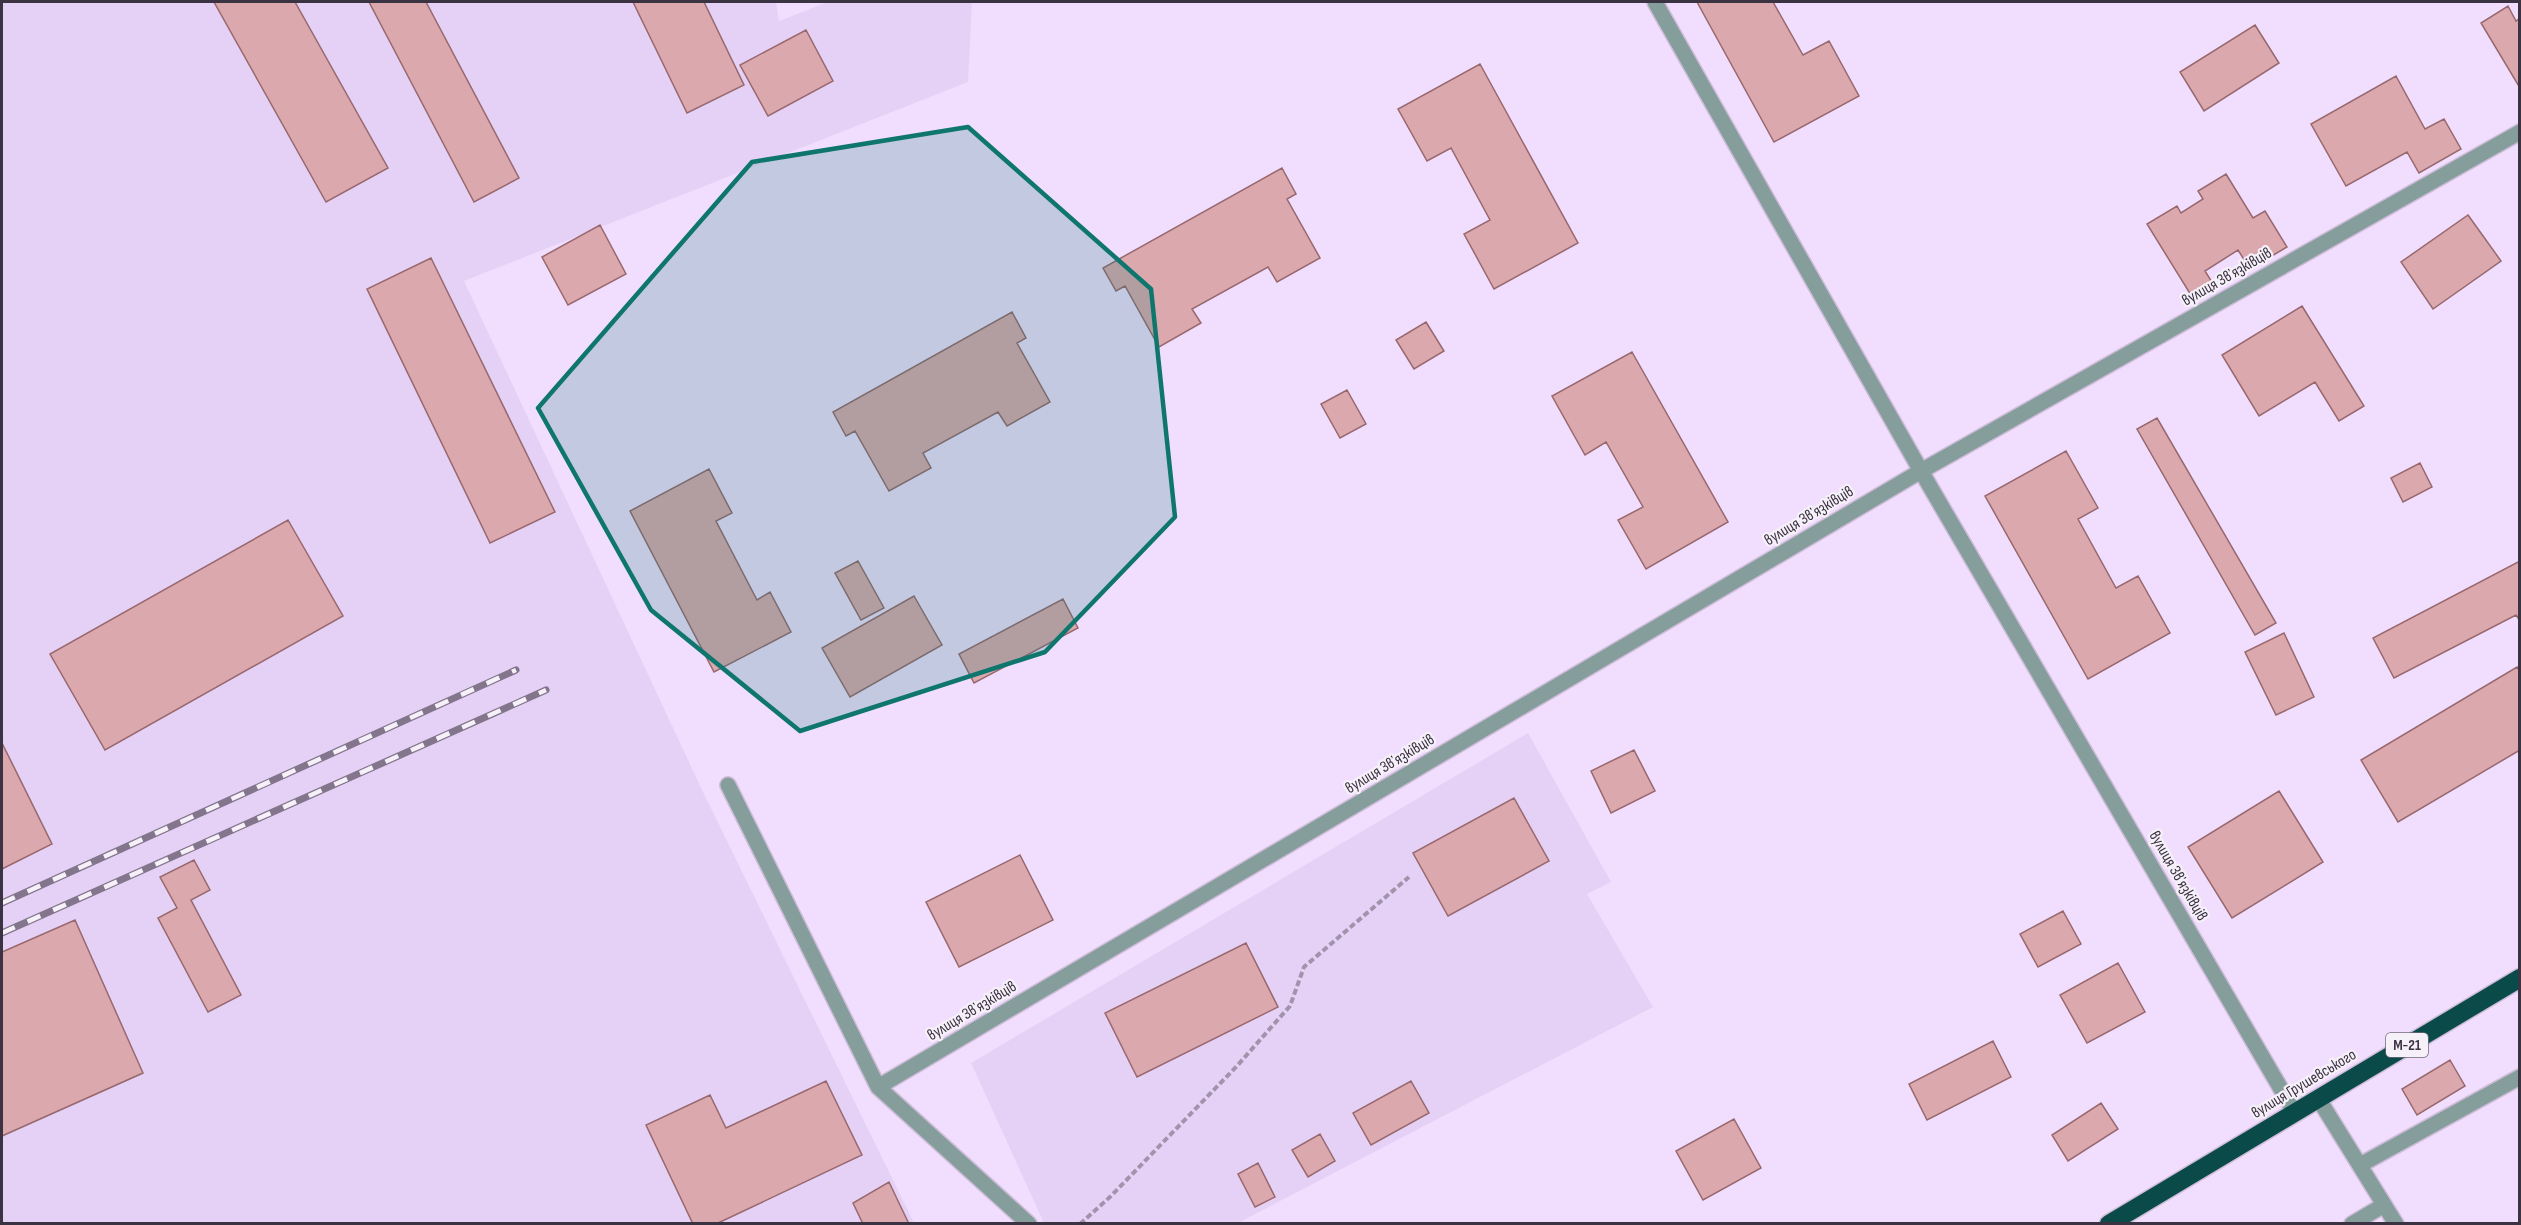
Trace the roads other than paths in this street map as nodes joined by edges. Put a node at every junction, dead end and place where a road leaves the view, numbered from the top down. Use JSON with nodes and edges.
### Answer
{"nodes":[{"id":1,"x":1655,"y":2,"type":"edge"},
{"id":2,"x":2520,"y":132,"type":"edge"},
{"id":3,"x":1921,"y":471,"type":"junction"},
{"id":4,"x":728,"y":786,"type":"dead end"},
{"id":5,"x":2520,"y":978,"type":"edge"},
{"id":6,"x":2520,"y":1077,"type":"edge"},
{"id":7,"x":878,"y":1087,"type":"junction"},
{"id":8,"x":2318,"y":1098,"type":"junction"},
{"id":9,"x":2295,"y":1113,"type":"junction"},
{"id":10,"x":2360,"y":1165,"type":"junction"},
{"id":11,"x":2384,"y":1204,"type":"junction"},
{"id":12,"x":1029,"y":1224,"type":"edge"},
{"id":13,"x":2109,"y":1224,"type":"edge"},
{"id":14,"x":2352,"y":1224,"type":"edge"},
{"id":15,"x":2396,"y":1224,"type":"edge"}],
"edges":[{"from":1,"to":3,"type":"street","name":"вулиця Звʼязківців"},
{"from":2,"to":3,"type":"street","name":"вулиця Звʼязківців"},
{"from":3,"to":7,"type":"street","name":"вулиця Звʼязківців"},
{"from":3,"to":9,"type":"street","name":"вулиця Звʼязківців"},
{"from":4,"to":7,"type":"street"},
{"from":5,"to":8,"type":"highway","name":"вулиця Грушевського","number":"М-21"},
{"from":6,"to":10,"type":"street"},
{"from":7,"to":12,"type":"street"},
{"from":8,"to":9,"type":"highway","name":"вулиця Грушевського","number":"М-21"},
{"from":8,"to":10,"type":"street"},
{"from":9,"to":13,"type":"highway","name":"вулиця Грушевського","number":"М-21"},
{"from":10,"to":11,"type":"street"},
{"from":11,"to":14,"type":"street"},
{"from":11,"to":15,"type":"street"}]}
